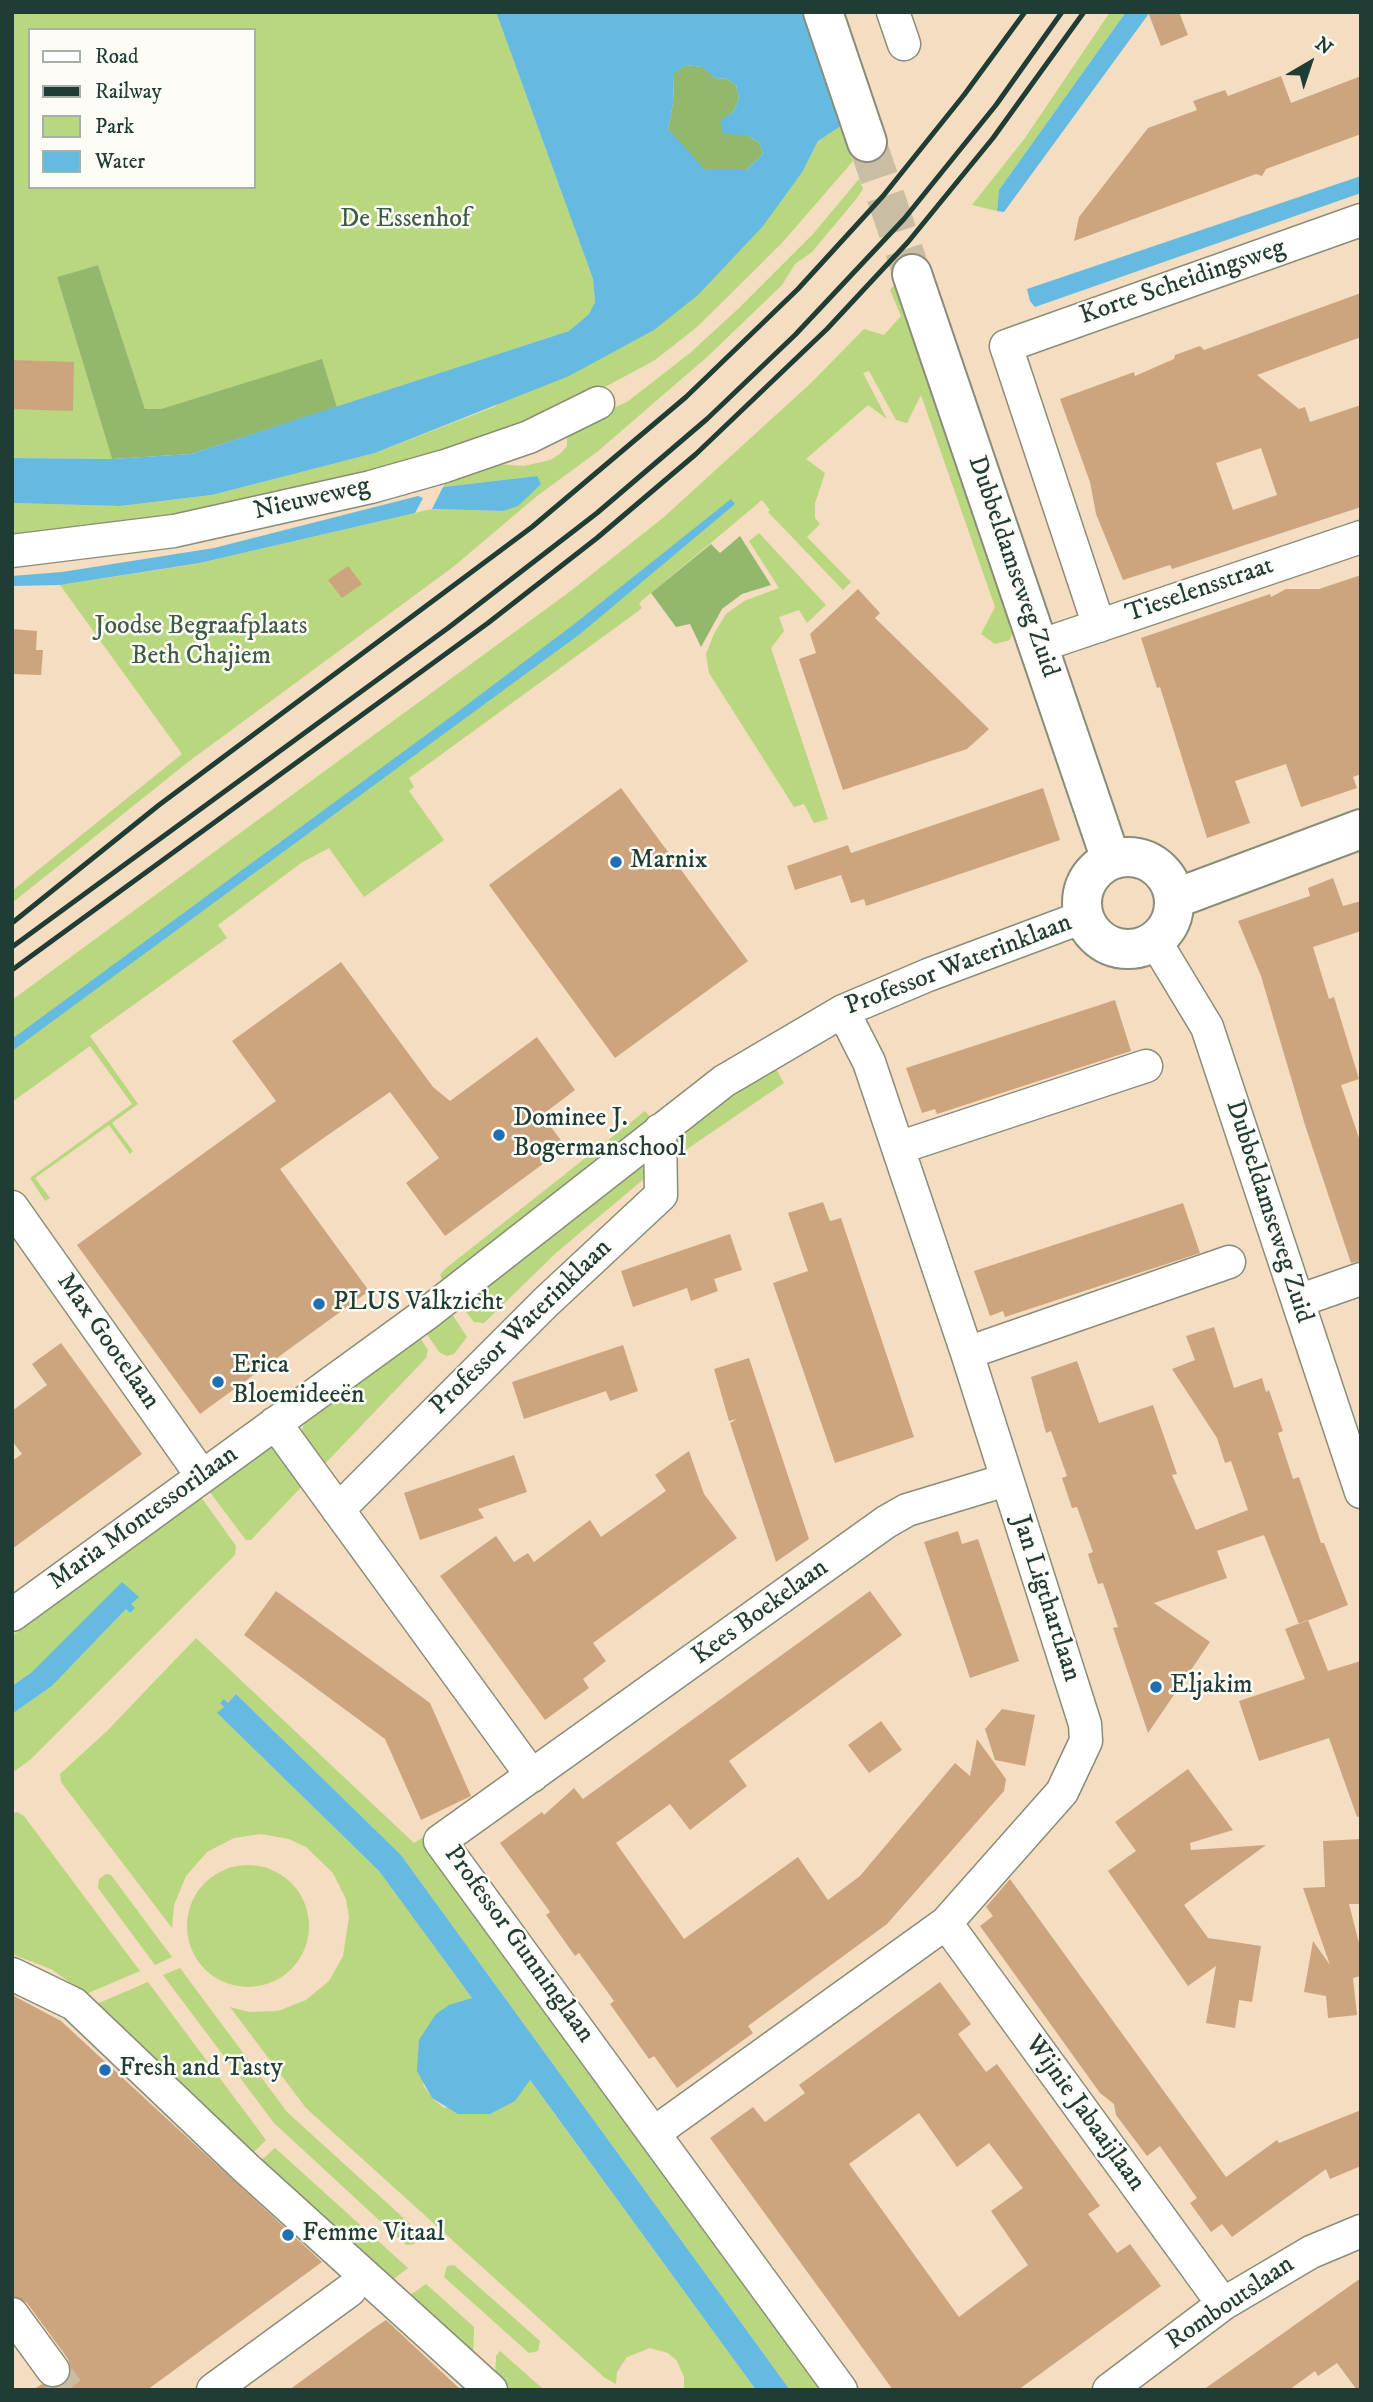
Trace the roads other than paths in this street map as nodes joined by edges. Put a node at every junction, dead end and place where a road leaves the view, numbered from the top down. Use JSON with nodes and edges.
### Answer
{"nodes":[{"id":1,"x":823,"y":12,"type":"edge"},
{"id":2,"x":892,"y":12,"type":"edge"},
{"id":3,"x":904,"y":44,"type":"dead end"},
{"id":4,"x":867,"y":142,"type":"tunnel mouth"},
{"id":5,"x":1361,"y":220,"type":"edge"},
{"id":6,"x":912,"y":274,"type":"tunnel mouth"},
{"id":7,"x":598,"y":403,"type":"dead end"},
{"id":8,"x":1361,"y":537,"type":"edge"},
{"id":9,"x":12,"y":551,"type":"edge"},
{"id":10,"x":1099,"y":626,"type":"junction"},
{"id":11,"x":1039,"y":646,"type":"junction"},
{"id":12,"x":1361,"y":829,"type":"edge"},
{"id":13,"x":1111,"y":860,"type":"junction"},
{"id":14,"x":1174,"y":899,"type":"junction"},
{"id":15,"x":1083,"y":917,"type":"junction"},
{"id":16,"x":1155,"y":941,"type":"junction"},
{"id":17,"x":843,"y":1011,"type":"junction"},
{"id":18,"x":1146,"y":1066,"type":"dead end"},
{"id":19,"x":660,"y":1129,"type":"junction"},
{"id":20,"x":898,"y":1148,"type":"junction"},
{"id":21,"x":12,"y":1207,"type":"edge"},
{"id":22,"x":1228,"y":1262,"type":"dead end"},
{"id":23,"x":1361,"y":1279,"type":"edge"},
{"id":24,"x":1298,"y":1301,"type":"junction"},
{"id":25,"x":967,"y":1353,"type":"junction"},
{"id":26,"x":275,"y":1423,"type":"junction"},
{"id":27,"x":202,"y":1476,"type":"junction"},
{"id":28,"x":1006,"y":1480,"type":"junction"},
{"id":29,"x":1361,"y":1492,"type":"edge"},
{"id":30,"x":338,"y":1510,"type":"junction"},
{"id":31,"x":12,"y":1615,"type":"edge"},
{"id":32,"x":532,"y":1776,"type":"junction"},
{"id":33,"x":946,"y":1923,"type":"junction"},
{"id":34,"x":12,"y":1975,"type":"edge"},
{"id":35,"x":654,"y":2133,"type":"junction"},
{"id":36,"x":1361,"y":2231,"type":"edge"},
{"id":37,"x":350,"y":2290,"type":"dead end"},
{"id":38,"x":1223,"y":2304,"type":"junction"},
{"id":39,"x":12,"y":2314,"type":"edge"},
{"id":40,"x":53,"y":2370,"type":"tunnel mouth"},
{"id":41,"x":213,"y":2390,"type":"edge"},
{"id":42,"x":491,"y":2390,"type":"edge"},
{"id":43,"x":841,"y":2390,"type":"edge"},
{"id":44,"x":1109,"y":2390,"type":"edge"}],
"edges":[{"from":1,"to":4,"type":"street"},
{"from":2,"to":3,"type":"street"},
{"from":5,"to":10,"type":"street","name":"Korte Scheidingsweg"},
{"from":6,"to":11,"type":"street","name":"Dubbeldamseweg Zuid"},
{"from":7,"to":9,"type":"street","name":"Nieuweweg"},
{"from":8,"to":10,"type":"street","name":"Tieselensstraat"},
{"from":10,"to":11,"type":"street","name":"Tieselensstraat"},
{"from":11,"to":13,"type":"street","name":"Dubbeldamseweg Zuid"},
{"from":12,"to":14,"type":"street"},
{"from":13,"to":14,"type":"street"},
{"from":13,"to":15,"type":"street"},
{"from":14,"to":16,"type":"street"},
{"from":15,"to":16,"type":"street"},
{"from":15,"to":17,"type":"street","name":"Professor Waterinklaan"},
{"from":16,"to":24,"type":"street","name":"Dubbeldamseweg Zuid"},
{"from":17,"to":19,"type":"street","name":"Professor Waterinklaan"},
{"from":17,"to":20,"type":"street","name":"Jan Ligthartlaan"},
{"from":18,"to":20,"type":"street"},
{"from":19,"to":26,"type":"street","name":"Professor Waterinklaan"},
{"from":19,"to":30,"type":"street","name":"Professor Waterinklaan"},
{"from":20,"to":25,"type":"street","name":"Jan Ligthartlaan"},
{"from":21,"to":27,"type":"street","name":"Max Gootelaan"},
{"from":22,"to":25,"type":"street"},
{"from":23,"to":24,"type":"street"},
{"from":24,"to":29,"type":"street","name":"Dubbeldamseweg Zuid"},
{"from":25,"to":28,"type":"street","name":"Jan Ligthartlaan"},
{"from":26,"to":27,"type":"street","name":"Maria Montessorilaan"},
{"from":26,"to":30,"type":"street"},
{"from":27,"to":31,"type":"street","name":"Maria Montessorilaan"},
{"from":28,"to":32,"type":"street","name":"Kees Boekelaan"},
{"from":28,"to":33,"type":"street","name":"Jan Ligthartlaan"},
{"from":30,"to":32,"type":"street"},
{"from":32,"to":35,"type":"street","name":"Professor Gunninglaan"},
{"from":33,"to":35,"type":"street"},
{"from":33,"to":38,"type":"street","name":"Wijnie Jabaaijlaan"},
{"from":34,"to":42,"type":"street"},
{"from":35,"to":43,"type":"street","name":"Professor Gunninglaan"},
{"from":36,"to":38,"type":"street","name":"Romboutslaan"},
{"from":37,"to":41,"type":"street"},
{"from":38,"to":44,"type":"street","name":"Romboutslaan"},
{"from":39,"to":40,"type":"street"}]}
